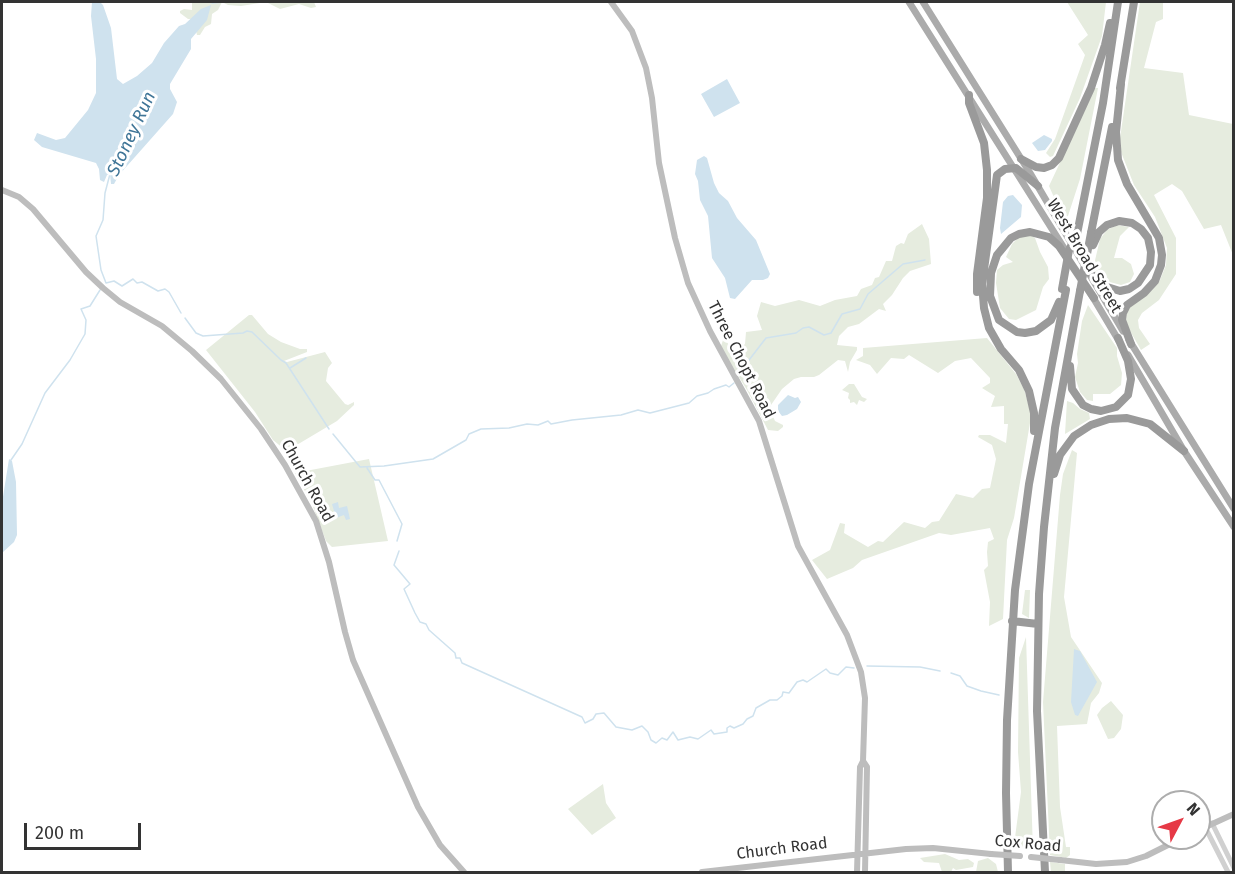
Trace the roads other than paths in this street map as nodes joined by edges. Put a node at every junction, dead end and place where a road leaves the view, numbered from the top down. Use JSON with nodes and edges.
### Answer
{"nodes":[{"id":1,"x":611,"y":2,"type":"edge"},
{"id":2,"x":909,"y":2,"type":"edge"},
{"id":3,"x":923,"y":2,"type":"edge"},
{"id":4,"x":1115,"y":2,"type":"edge"},
{"id":5,"x":1134,"y":2,"type":"edge"},
{"id":6,"x":1121,"y":84,"type":"junction"},
{"id":7,"x":969,"y":95,"type":"junction"},
{"id":8,"x":1021,"y":159,"type":"junction"},
{"id":9,"x":1014,"y":168,"type":"junction"},
{"id":10,"x":1038,"y":186,"type":"junction"},
{"id":11,"x":2,"y":190,"type":"edge"},
{"id":12,"x":1087,"y":270,"type":"junction"},
{"id":13,"x":1064,"y":290,"type":"junction"},
{"id":14,"x":1080,"y":291,"type":"junction"},
{"id":15,"x":1094,"y":298,"type":"junction"},
{"id":16,"x":1074,"y":320,"type":"junction"},
{"id":17,"x":1118,"y":338,"type":"junction"},
{"id":18,"x":1131,"y":344,"type":"junction"},
{"id":19,"x":1001,"y":349,"type":"junction"},
{"id":20,"x":1185,"y":451,"type":"junction"},
{"id":21,"x":1029,"y":484,"type":"junction"},
{"id":22,"x":1233,"y":509,"type":"edge"},
{"id":23,"x":1044,"y":527,"type":"junction"},
{"id":24,"x":1233,"y":527,"type":"edge"},
{"id":25,"x":1012,"y":621,"type":"junction"},
{"id":26,"x":1038,"y":624,"type":"junction"},
{"id":27,"x":863,"y":761,"type":"junction"},
{"id":28,"x":1233,"y":814,"type":"edge"},
{"id":29,"x":1212,"y":823,"type":"joint"},
{"id":30,"x":1211,"y":844,"type":"edge"},
{"id":31,"x":1158,"y":850,"type":"edge"},
{"id":32,"x":866,"y":853,"type":"junction"},
{"id":33,"x":858,"y":854,"type":"junction"},
{"id":34,"x":1233,"y":868,"type":"edge"},
{"id":35,"x":464,"y":873,"type":"edge"},
{"id":36,"x":702,"y":873,"type":"edge"},
{"id":37,"x":857,"y":873,"type":"edge"},
{"id":38,"x":865,"y":873,"type":"edge"},
{"id":39,"x":1008,"y":873,"type":"edge"},
{"id":40,"x":1044,"y":873,"type":"edge"},
{"id":41,"x":1228,"y":873,"type":"edge"}],
"edges":[{"from":1,"to":27,"type":"main road","name":"Three Chopt Road"},
{"from":2,"to":7,"type":"main road","name":"West Broad Street"},
{"from":3,"to":8,"type":"main road","name":"West Broad Street"},
{"from":4,"to":8,"type":"highway"},
{"from":4,"to":13,"type":"highway","bridge":true},
{"from":5,"to":6,"type":"highway"},
{"from":6,"to":14,"type":"highway","bridge":true},
{"from":6,"to":18,"type":"highway"},
{"from":7,"to":9,"type":"main road","name":"West Broad Street"},
{"from":7,"to":19,"type":"highway"},
{"from":8,"to":10,"type":"main road","name":"West Broad Street"},
{"from":9,"to":10,"type":"highway"},
{"from":9,"to":15,"type":"main road","name":"West Broad Street"},
{"from":9,"to":19,"type":"highway"},
{"from":10,"to":12,"type":"main road","name":"West Broad Street"},
{"from":11,"to":35,"type":"main road","name":"Church Road"},
{"from":12,"to":14,"type":"highway","bridge":true},
{"from":12,"to":18,"type":"main road","name":"West Broad Street"},
{"from":13,"to":15,"type":"highway"},
{"from":13,"to":21,"type":"highway"},
{"from":14,"to":16,"type":"highway"},
{"from":15,"to":17,"type":"main road","name":"West Broad Street"},
{"from":16,"to":17,"type":"highway"},
{"from":16,"to":23,"type":"highway"},
{"from":17,"to":20,"type":"main road","name":"West Broad Street"},
{"from":18,"to":22,"type":"main road","name":"West Broad Street"},
{"from":19,"to":21,"type":"highway"},
{"from":20,"to":23,"type":"highway"},
{"from":20,"to":24,"type":"main road","name":"West Broad Street"},
{"from":21,"to":25,"type":"highway"},
{"from":23,"to":26,"type":"highway"},
{"from":25,"to":26,"type":"highway"},
{"from":25,"to":39,"type":"highway"},
{"from":26,"to":40,"type":"highway"},
{"from":27,"to":32,"type":"main road","name":"Three Chopt Road"},
{"from":27,"to":33,"type":"main road","name":"Three Chopt Road"},
{"from":28,"to":29,"type":"main road"},
{"from":29,"to":34,"type":"street"},
{"from":30,"to":41,"type":"street"},
{"from":31,"to":32,"type":"main road","name":"Cox Road","bridge":true},
{"from":32,"to":33,"type":"main road","name":"Church Road"},
{"from":32,"to":38,"type":"main road","name":"Three Chopt Road"},
{"from":33,"to":36,"type":"main road","name":"Church Road"},
{"from":33,"to":37,"type":"main road","name":"Three Chopt Road"}]}
